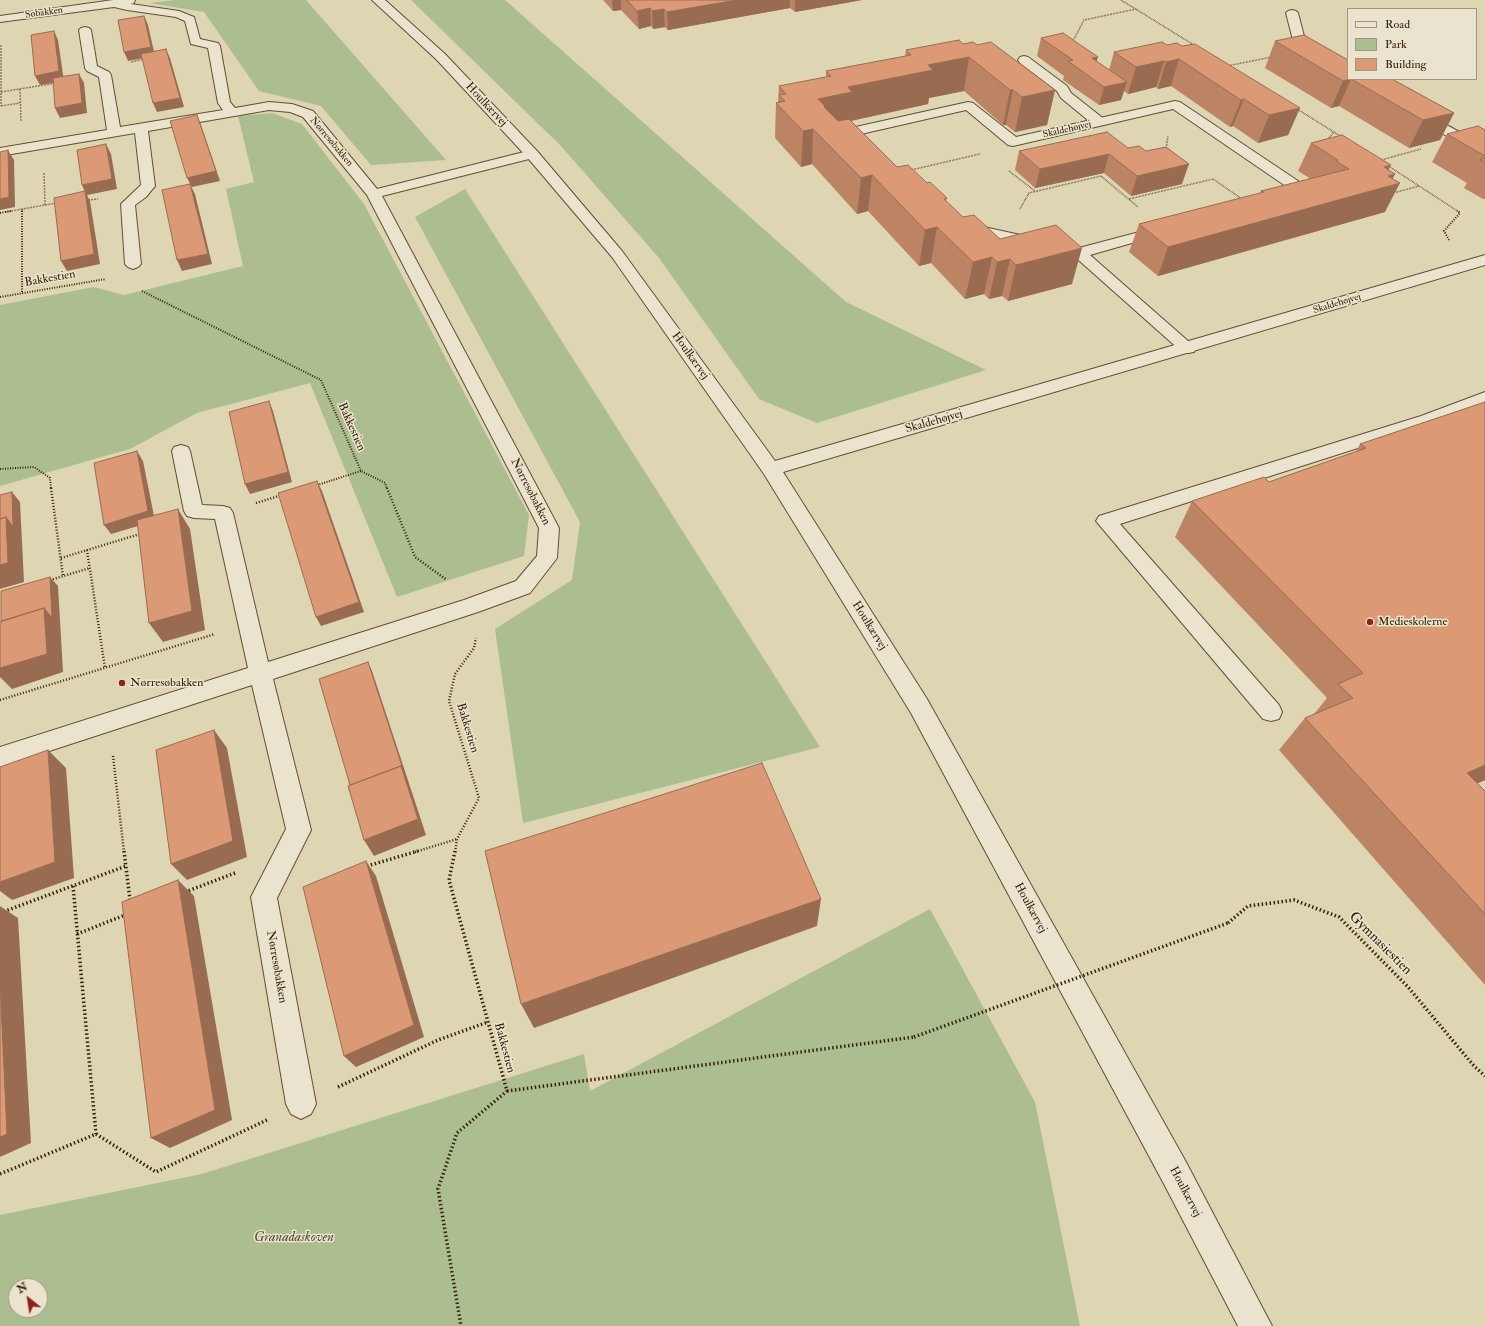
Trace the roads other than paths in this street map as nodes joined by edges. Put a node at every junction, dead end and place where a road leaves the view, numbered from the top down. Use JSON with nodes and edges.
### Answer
{"nodes":[{"id":1,"x":135,"y":0,"type":"edge"},
{"id":2,"x":378,"y":0,"type":"edge"},
{"id":3,"x":115,"y":2,"type":"junction"},
{"id":4,"x":1292,"y":13,"type":"dead end"},
{"id":5,"x":0,"y":19,"type":"edge"},
{"id":6,"x":84,"y":30,"type":"dead end"},
{"id":7,"x":1317,"y":58,"type":"edge"},
{"id":8,"x":1024,"y":60,"type":"dead end"},
{"id":9,"x":1409,"y":109,"type":"edge"},
{"id":10,"x":231,"y":112,"type":"junction"},
{"id":11,"x":1099,"y":122,"type":"junction"},
{"id":12,"x":141,"y":127,"type":"junction"},
{"id":13,"x":114,"y":132,"type":"junction"},
{"id":14,"x":1485,"y":142,"type":"edge"},
{"id":15,"x":0,"y":152,"type":"edge"},
{"id":16,"x":532,"y":154,"type":"junction"},
{"id":17,"x":895,"y":174,"type":"edge"},
{"id":18,"x":374,"y":194,"type":"junction"},
{"id":19,"x":1252,"y":206,"type":"edge"},
{"id":20,"x":953,"y":224,"type":"edge"},
{"id":21,"x":1179,"y":226,"type":"edge"},
{"id":22,"x":1079,"y":253,"type":"junction"},
{"id":23,"x":1480,"y":261,"type":"edge"},
{"id":24,"x":133,"y":264,"type":"dead end"},
{"id":25,"x":1188,"y":348,"type":"junction"},
{"id":26,"x":1485,"y":398,"type":"edge"},
{"id":27,"x":181,"y":451,"type":"dead end"},
{"id":28,"x":771,"y":469,"type":"junction"},
{"id":29,"x":260,"y":674,"type":"junction"},
{"id":30,"x":1271,"y":712,"type":"dead end"},
{"id":31,"x":0,"y":757,"type":"edge"},
{"id":32,"x":301,"y":1104,"type":"road end"},
{"id":33,"x":1256,"y":1326,"type":"edge"}],
"edges":[{"from":1,"to":3,"type":"street","name":"Søbakken"},
{"from":2,"to":16,"type":"street","name":"Houlkærvej"},
{"from":3,"to":5,"type":"street","name":"Søbakken"},
{"from":3,"to":10,"type":"street"},
{"from":4,"to":7,"type":"street"},
{"from":6,"to":13,"type":"street"},
{"from":8,"to":11,"type":"street"},
{"from":9,"to":14,"type":"street"},
{"from":10,"to":12,"type":"street","name":"Nørresøbakken"},
{"from":10,"to":18,"type":"street","name":"Nørresøbakken"},
{"from":11,"to":17,"type":"street","name":"Skaldehøjvej"},
{"from":11,"to":19,"type":"street","name":"Skaldehøjvej"},
{"from":12,"to":13,"type":"street","name":"Nørresøbakken"},
{"from":12,"to":24,"type":"street"},
{"from":13,"to":15,"type":"street","name":"Nørresøbakken"},
{"from":16,"to":18,"type":"street"},
{"from":16,"to":28,"type":"street","name":"Houlkærvej"},
{"from":18,"to":29,"type":"street","name":"Nørresøbakken"},
{"from":20,"to":22,"type":"street"},
{"from":21,"to":22,"type":"street"},
{"from":22,"to":25,"type":"street"},
{"from":23,"to":25,"type":"street","name":"Skaldehøjvej"},
{"from":25,"to":28,"type":"street","name":"Skaldehøjvej"},
{"from":26,"to":30,"type":"street"},
{"from":27,"to":29,"type":"street","name":"Nørresøbakken"},
{"from":28,"to":33,"type":"street","name":"Houlkærvej"},
{"from":29,"to":31,"type":"street","name":"Nørresøbakken"},
{"from":29,"to":32,"type":"street","name":"Nørresøbakken"}]}
